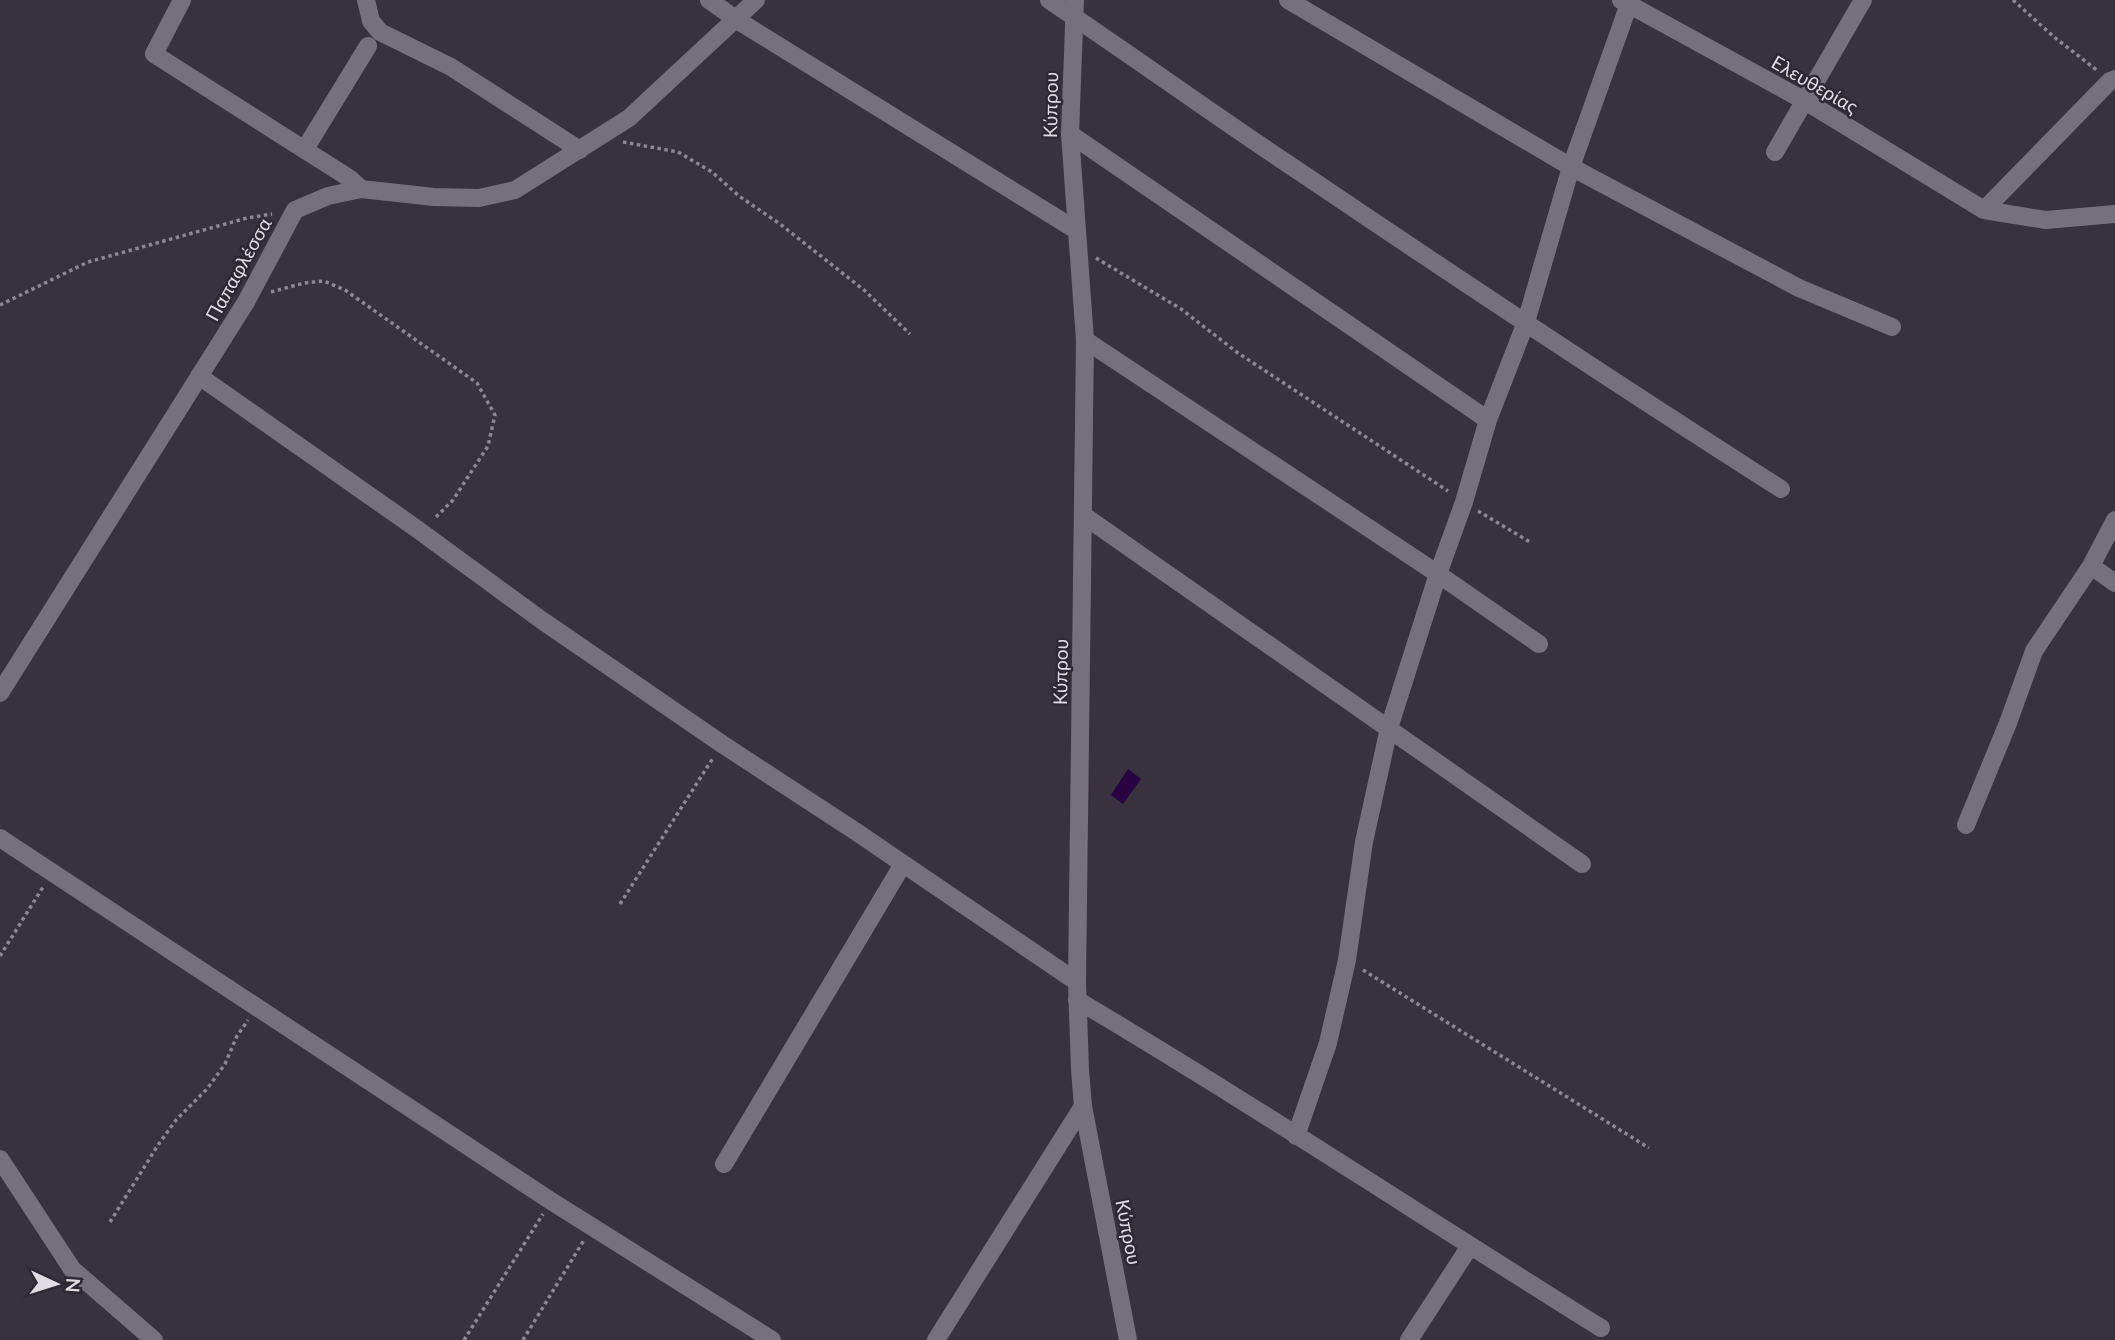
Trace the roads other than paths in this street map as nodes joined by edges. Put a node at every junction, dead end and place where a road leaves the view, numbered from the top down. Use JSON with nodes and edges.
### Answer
{"nodes":[{"id":1,"x":182,"y":0,"type":"edge"},
{"id":2,"x":366,"y":0,"type":"edge"},
{"id":3,"x":709,"y":0,"type":"edge"},
{"id":4,"x":756,"y":0,"type":"edge"},
{"id":5,"x":1049,"y":0,"type":"edge"},
{"id":6,"x":1288,"y":0,"type":"edge"},
{"id":7,"x":1863,"y":0,"type":"edge"},
{"id":8,"x":1625,"y":2,"type":"edge"},
{"id":9,"x":1074,"y":8,"type":"edge"},
{"id":10,"x":737,"y":20,"type":"junction"},
{"id":11,"x":368,"y":46,"type":"dead end"},
{"id":12,"x":2113,"y":80,"type":"edge"},
{"id":13,"x":1805,"y":101,"type":"junction"},
{"id":14,"x":1070,"y":134,"type":"junction"},
{"id":15,"x":305,"y":149,"type":"junction"},
{"id":16,"x":580,"y":150,"type":"junction"},
{"id":17,"x":1775,"y":152,"type":"dead end"},
{"id":18,"x":1571,"y":167,"type":"junction"},
{"id":19,"x":361,"y":189,"type":"junction"},
{"id":20,"x":1984,"y":210,"type":"junction"},
{"id":21,"x":2115,"y":214,"type":"edge"},
{"id":22,"x":1077,"y":239,"type":"junction"},
{"id":23,"x":1526,"y":321,"type":"junction"},
{"id":24,"x":1892,"y":327,"type":"dead end"},
{"id":25,"x":1085,"y":340,"type":"junction"},
{"id":26,"x":199,"y":376,"type":"junction"},
{"id":27,"x":1488,"y":420,"type":"junction"},
{"id":28,"x":1781,"y":489,"type":"dead end"},
{"id":29,"x":1083,"y":514,"type":"junction"},
{"id":30,"x":2115,"y":520,"type":"edge"},
{"id":31,"x":2091,"y":566,"type":"junction"},
{"id":32,"x":1438,"y":573,"type":"junction"},
{"id":33,"x":2115,"y":583,"type":"edge"},
{"id":34,"x":1539,"y":644,"type":"dead end"},
{"id":35,"x":0,"y":693,"type":"edge"},
{"id":36,"x":1389,"y":728,"type":"junction"},
{"id":37,"x":1966,"y":825,"type":"dead end"},
{"id":38,"x":0,"y":838,"type":"edge"},
{"id":39,"x":903,"y":864,"type":"junction"},
{"id":40,"x":1582,"y":864,"type":"dead end"},
{"id":41,"x":1077,"y":982,"type":"junction"},
{"id":42,"x":1077,"y":1000,"type":"junction"},
{"id":43,"x":1083,"y":1106,"type":"junction"},
{"id":44,"x":1296,"y":1136,"type":"junction"},
{"id":45,"x":0,"y":1159,"type":"edge"},
{"id":46,"x":724,"y":1164,"type":"dead end"},
{"id":47,"x":1470,"y":1246,"type":"junction"},
{"id":48,"x":1601,"y":1328,"type":"dead end"},
{"id":49,"x":153,"y":1340,"type":"edge"},
{"id":50,"x":772,"y":1340,"type":"edge"},
{"id":51,"x":936,"y":1340,"type":"edge"},
{"id":52,"x":1128,"y":1340,"type":"edge"},
{"id":53,"x":1409,"y":1340,"type":"edge"}],
"edges":[{"from":1,"to":15,"type":"street"},
{"from":2,"to":16,"type":"street"},
{"from":3,"to":10,"type":"street"},
{"from":4,"to":10,"type":"street","name":"Παπαφλέσσα"},
{"from":5,"to":9,"type":"street"},
{"from":6,"to":18,"type":"street"},
{"from":7,"to":13,"type":"street"},
{"from":8,"to":13,"type":"street","name":"Ελευθερίας"},
{"from":8,"to":18,"type":"street"},
{"from":9,"to":14,"type":"street","name":"Κύπρου"},
{"from":9,"to":23,"type":"street"},
{"from":10,"to":16,"type":"street","name":"Παπαφλέσσα"},
{"from":10,"to":22,"type":"street"},
{"from":11,"to":15,"type":"street"},
{"from":12,"to":20,"type":"street"},
{"from":13,"to":17,"type":"street"},
{"from":13,"to":20,"type":"street","name":"Ελευθερίας"},
{"from":14,"to":22,"type":"street","name":"Κύπρου"},
{"from":14,"to":27,"type":"street"},
{"from":15,"to":19,"type":"street"},
{"from":16,"to":19,"type":"street","name":"Παπαφλέσσα"},
{"from":18,"to":23,"type":"street"},
{"from":18,"to":24,"type":"street"},
{"from":19,"to":26,"type":"street","name":"Παπαφλέσσα"},
{"from":20,"to":21,"type":"street","name":"Ελευθερίας"},
{"from":22,"to":25,"type":"street","name":"Κύπρου"},
{"from":23,"to":27,"type":"street"},
{"from":23,"to":28,"type":"street"},
{"from":25,"to":29,"type":"street","name":"Κύπρου"},
{"from":25,"to":32,"type":"street"},
{"from":26,"to":35,"type":"street","name":"Παπαφλέσσα"},
{"from":26,"to":39,"type":"street"},
{"from":27,"to":32,"type":"street"},
{"from":29,"to":36,"type":"street"},
{"from":29,"to":41,"type":"street","name":"Κύπρου"},
{"from":30,"to":31,"type":"street"},
{"from":31,"to":33,"type":"street"},
{"from":31,"to":37,"type":"street"},
{"from":32,"to":34,"type":"street"},
{"from":32,"to":36,"type":"street"},
{"from":36,"to":40,"type":"street"},
{"from":36,"to":44,"type":"street"},
{"from":38,"to":50,"type":"street"},
{"from":39,"to":41,"type":"street"},
{"from":39,"to":46,"type":"street"},
{"from":41,"to":42,"type":"street","name":"Κύπρου"},
{"from":42,"to":43,"type":"street","name":"Κύπρου"},
{"from":42,"to":44,"type":"street"},
{"from":43,"to":51,"type":"street"},
{"from":43,"to":52,"type":"street","name":"Κύπρου"},
{"from":44,"to":47,"type":"street"},
{"from":45,"to":49,"type":"street"},
{"from":47,"to":48,"type":"street"},
{"from":47,"to":53,"type":"street"}]}
